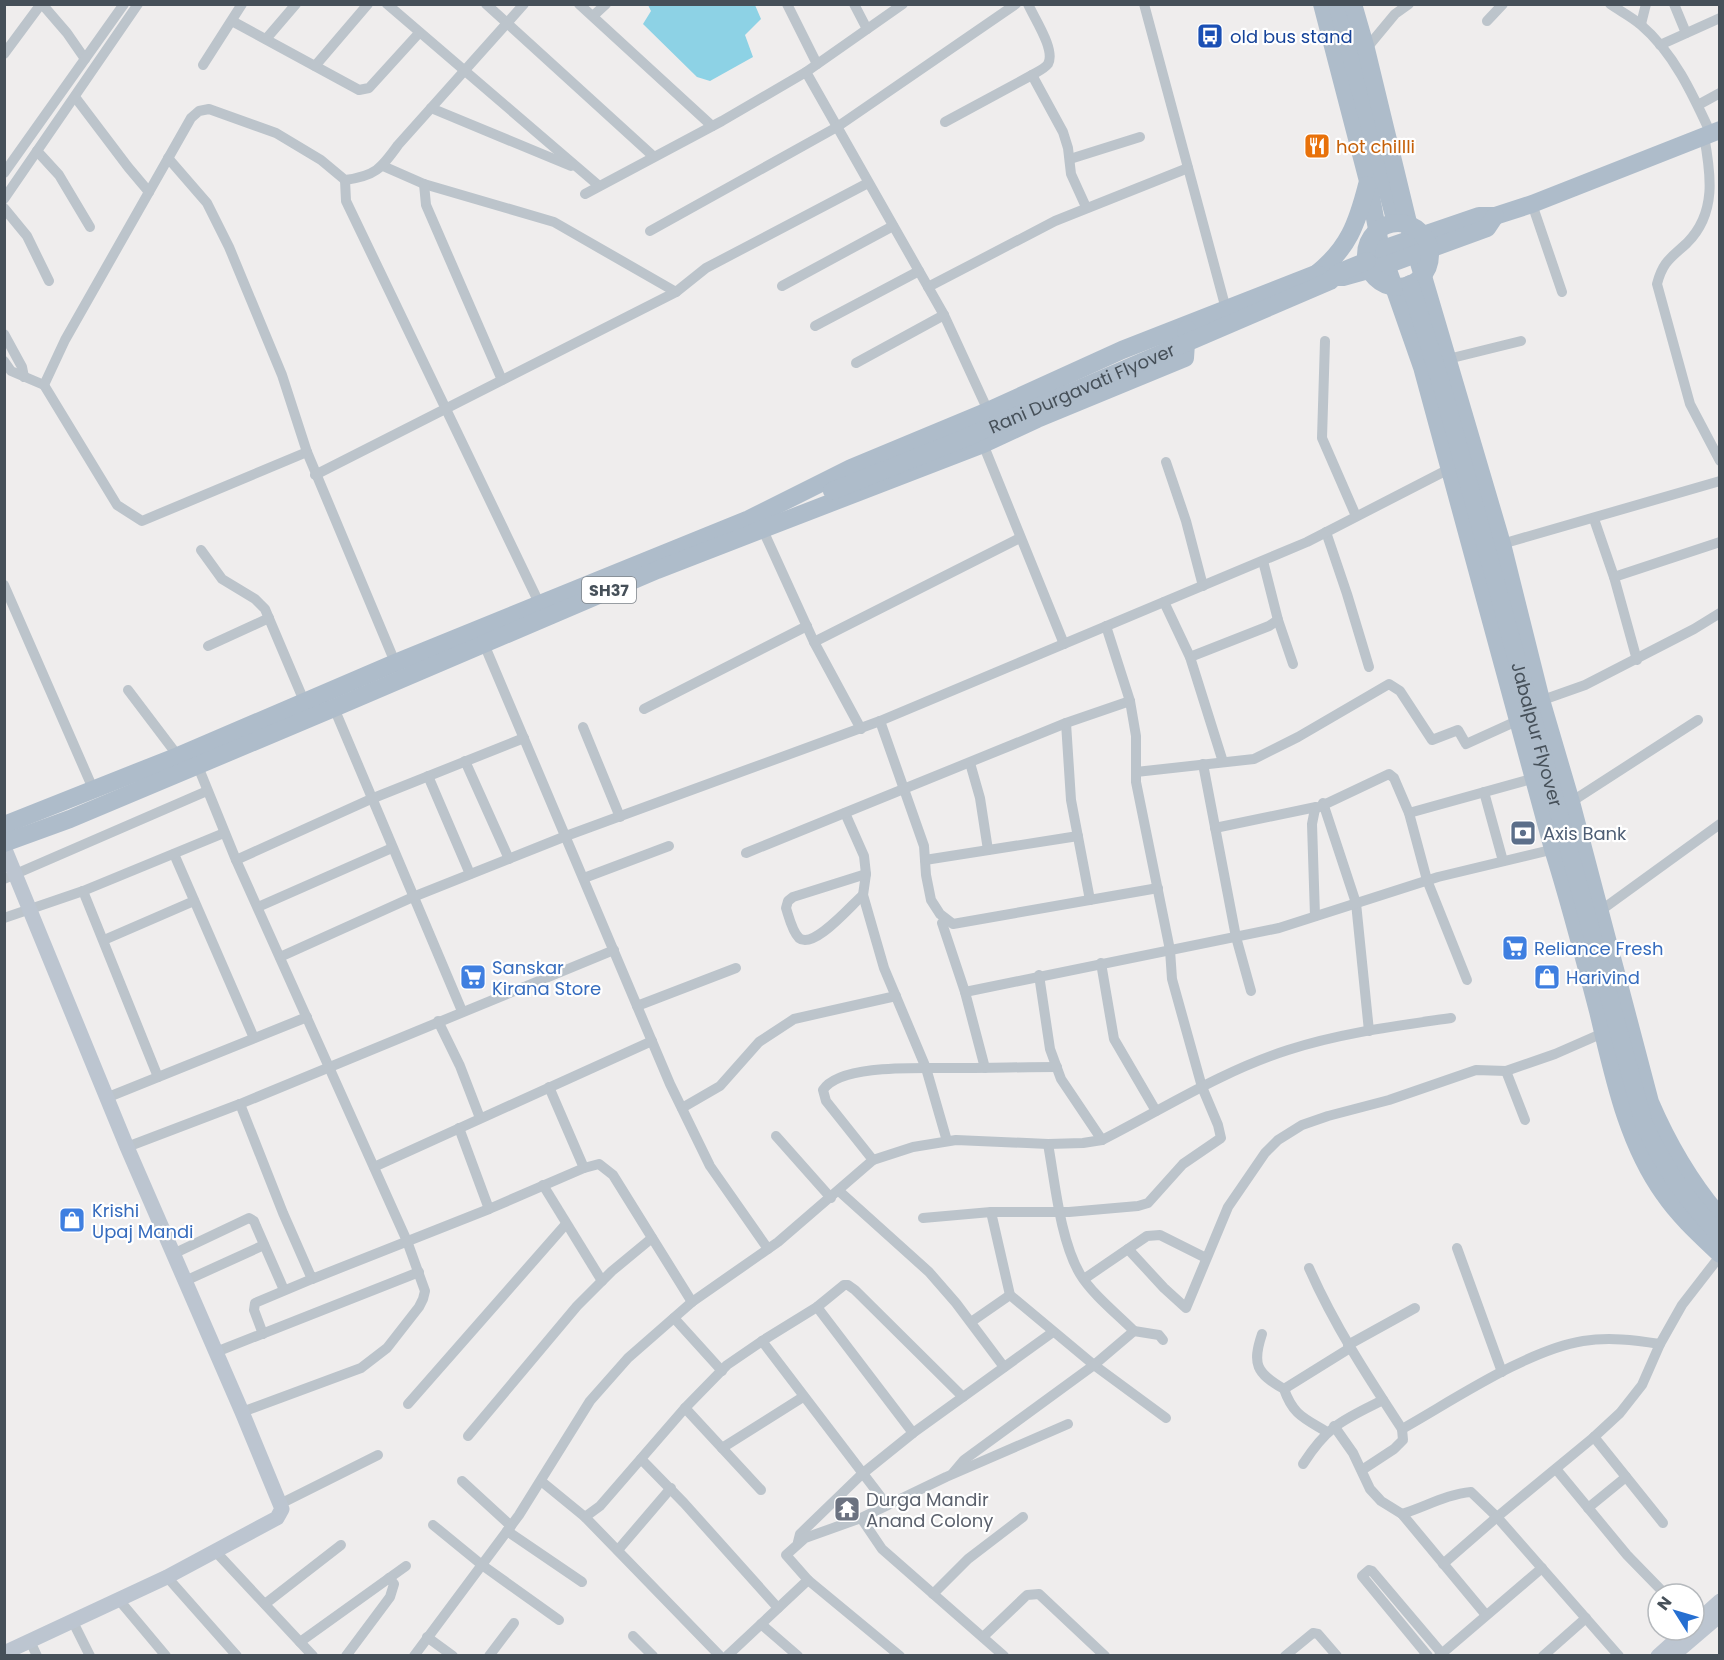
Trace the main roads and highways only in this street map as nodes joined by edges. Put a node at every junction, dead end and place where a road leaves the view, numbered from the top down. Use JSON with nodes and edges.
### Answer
{"nodes":[{"id":1,"x":1322,"y":4,"type":"edge"},
{"id":2,"x":1337,"y":4,"type":"edge"},
{"id":3,"x":1353,"y":5,"type":"edge"},
{"id":4,"x":1711,"y":133,"type":"edge"},
{"id":5,"x":1368,"y":181,"type":"junction"},
{"id":6,"x":1396,"y":223,"type":"junction"},
{"id":7,"x":1415,"y":246,"type":"junction"},
{"id":8,"x":1376,"y":262,"type":"junction"},
{"id":9,"x":1323,"y":277,"type":"junction"},
{"id":10,"x":1410,"y":284,"type":"junction"},
{"id":11,"x":1187,"y":324,"type":"junction"},
{"id":12,"x":832,"y":491,"type":"junction"},
{"id":13,"x":804,"y":492,"type":"junction"},
{"id":14,"x":806,"y":512,"type":"junction"},
{"id":15,"x":543,"y":611,"type":"junction"},
{"id":16,"x":399,"y":671,"type":"junction"},
{"id":17,"x":4,"y":825,"type":"edge"},
{"id":18,"x":4,"y":845,"type":"edge"},
{"id":19,"x":1719,"y":1216,"type":"edge"},
{"id":20,"x":1719,"y":1235,"type":"edge"},
{"id":21,"x":1719,"y":1255,"type":"edge"}],
"edges":[{"from":1,"to":5,"type":"main road"},
{"from":2,"to":6,"type":"main road"},
{"from":3,"to":7,"type":"main road"},
{"from":4,"to":7,"type":"main road","name":"Rani Durgavati Flyover"},
{"from":5,"to":8,"type":"main road"},
{"from":5,"to":9,"type":"main road"},
{"from":6,"to":8,"type":"main road","bridge":true},
{"from":6,"to":10,"type":"main road","bridge":true},
{"from":7,"to":8,"type":"main road","name":"Rani Durgavati Flyover"},
{"from":7,"to":19,"type":"main road"},
{"from":8,"to":9,"type":"main road","name":"Rani Durgavati Flyover","bridge":true},
{"from":8,"to":10,"type":"main road","bridge":true},
{"from":8,"to":21,"type":"main road"},
{"from":9,"to":11,"type":"main road"},
{"from":9,"to":12,"type":"main road","name":"Rani Durgavati Flyover","bridge":true},
{"from":10,"to":20,"type":"main road","name":"Jabalpur Flyover","bridge":true},
{"from":11,"to":13,"type":"main road"},
{"from":11,"to":14,"type":"main road","number":"SH37"},
{"from":12,"to":13,"type":"main road","name":"Rani Durgavati Flyover"},
{"from":12,"to":14,"type":"main road","name":"Rani Durgavati Flyover"},
{"from":13,"to":15,"type":"main road"},
{"from":14,"to":15,"type":"main road","number":"SH37"},
{"from":15,"to":16,"type":"main road"},
{"from":15,"to":16,"type":"main road","number":"SH37"},
{"from":16,"to":17,"type":"main road"},
{"from":16,"to":18,"type":"main road","number":"SH37"}]}
